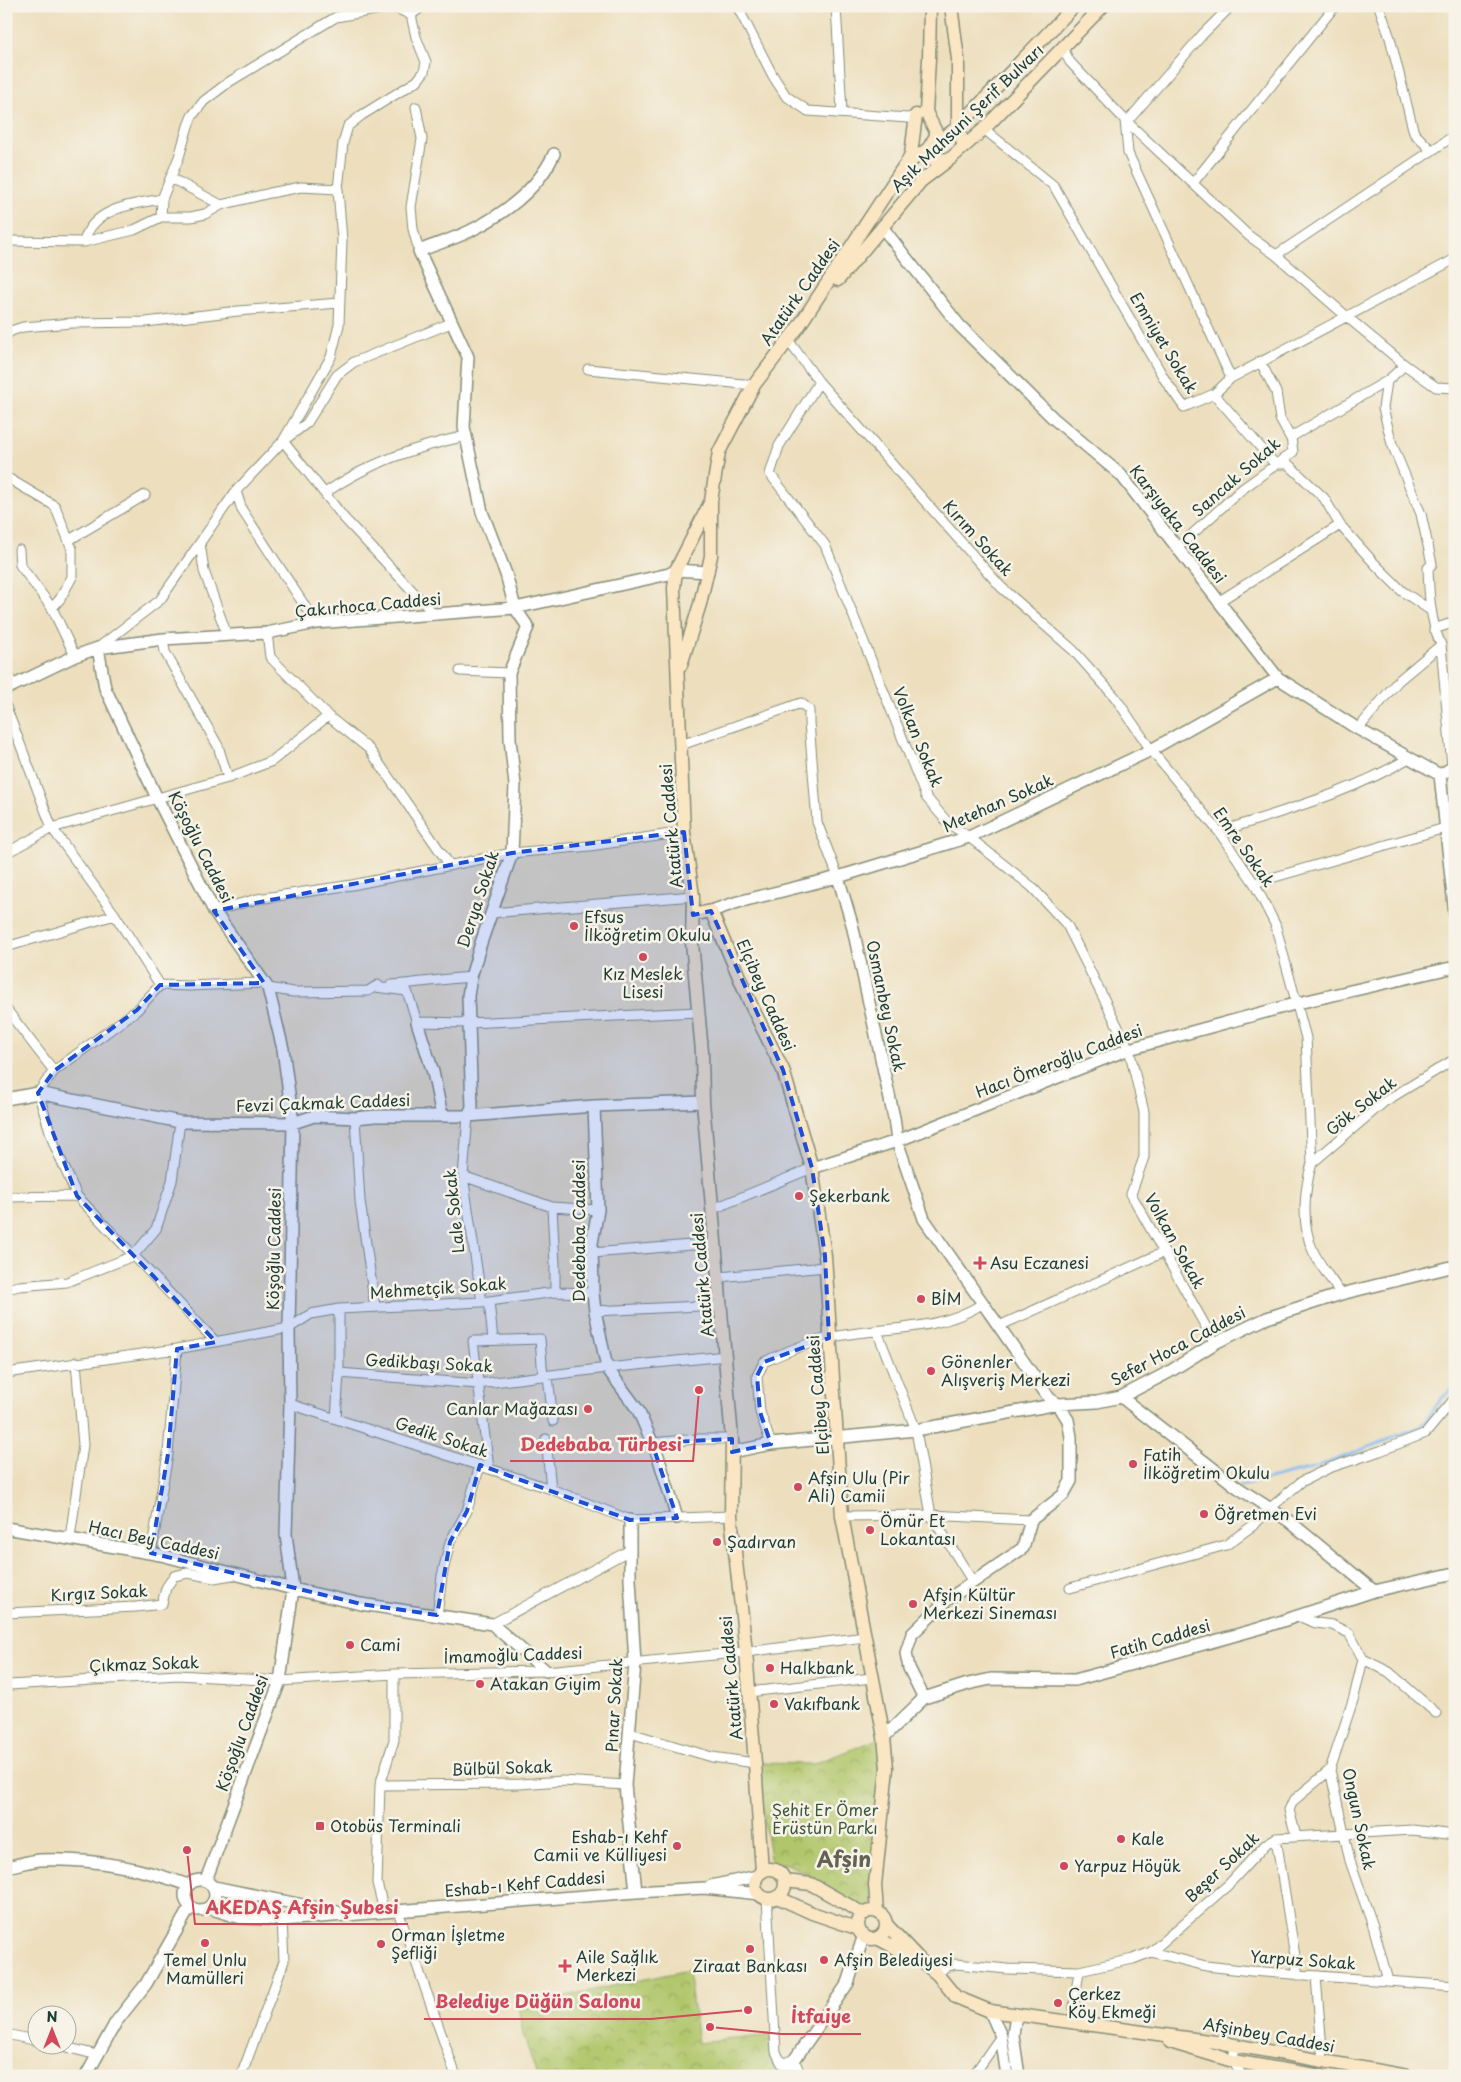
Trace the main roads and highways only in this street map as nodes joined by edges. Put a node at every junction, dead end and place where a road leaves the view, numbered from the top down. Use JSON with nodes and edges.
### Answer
{"nodes":[{"id":1,"x":930,"y":6,"type":"edge"},
{"id":2,"x":951,"y":6,"type":"edge"},
{"id":3,"x":1074,"y":6,"type":"edge"},
{"id":4,"x":1102,"y":6,"type":"edge"},
{"id":5,"x":921,"y":114,"type":"junction"},
{"id":6,"x":958,"y":126,"type":"junction"},
{"id":7,"x":964,"y":147,"type":"junction"},
{"id":8,"x":928,"y":149,"type":"junction"},
{"id":9,"x":950,"y":159,"type":"junction"},
{"id":10,"x":904,"y":166,"type":"junction"},
{"id":11,"x":799,"y":326,"type":"junction"},
{"id":12,"x":711,"y":501,"type":"junction"},
{"id":13,"x":678,"y":674,"type":"junction"},
{"id":14,"x":693,"y":915,"type":"junction"},
{"id":15,"x":760,"y":1874,"type":"junction"},
{"id":16,"x":785,"y":1880,"type":"junction"},
{"id":17,"x":768,"y":1896,"type":"junction"},
{"id":18,"x":877,"y":1912,"type":"junction"},
{"id":19,"x":864,"y":1914,"type":"junction"},
{"id":20,"x":886,"y":1924,"type":"junction"},
{"id":21,"x":862,"y":1932,"type":"junction"},
{"id":22,"x":877,"y":1938,"type":"junction"},
{"id":23,"x":920,"y":1960,"type":"junction"},
{"id":24,"x":1124,"y":2029,"type":"junction"},
{"id":25,"x":1321,"y":2076,"type":"edge"},
{"id":26,"x":1407,"y":2076,"type":"edge"}],
"edges":[{"from":1,"to":5,"type":"main road"},
{"from":2,"to":6,"type":"main road"},
{"from":3,"to":6,"type":"main road","name":"Aşık Mahsuni Şerif Bulvarı"},
{"from":4,"to":7,"type":"main road","name":"Aşık Mahsuni Şerif Bulvarı"},
{"from":5,"to":8,"type":"main road"},
{"from":5,"to":10,"type":"main road"},
{"from":6,"to":7,"type":"main road"},
{"from":6,"to":8,"type":"main road","name":"Atatürk Caddesi"},
{"from":7,"to":9,"type":"main road","name":"Aşık Mahsuni Şerif Bulvarı"},
{"from":8,"to":9,"type":"main road"},
{"from":8,"to":10,"type":"main road","name":"Atatürk Caddesi"},
{"from":9,"to":11,"type":"main road","name":"Aşık Mahsuni Şerif Bulvarı"},
{"from":10,"to":11,"type":"main road","name":"Atatürk Caddesi"},
{"from":11,"to":12,"type":"main road","name":"Atatürk Caddesi"},
{"from":12,"to":13,"type":"main road","name":"Atatürk Caddesi"},
{"from":12,"to":13,"type":"main road","name":"Atatürk Caddesi"},
{"from":13,"to":14,"type":"main road","name":"Atatürk Caddesi"},
{"from":14,"to":15,"type":"main road","name":"Atatürk Caddesi"},
{"from":14,"to":18,"type":"main road","name":"Elçibey Caddesi"},
{"from":15,"to":16,"type":"main road"},
{"from":15,"to":17,"type":"main road"},
{"from":16,"to":17,"type":"main road"},
{"from":16,"to":19,"type":"main road"},
{"from":17,"to":21,"type":"main road"},
{"from":18,"to":19,"type":"main road"},
{"from":18,"to":20,"type":"main road"},
{"from":19,"to":21,"type":"main road"},
{"from":20,"to":22,"type":"main road"},
{"from":20,"to":23,"type":"main road"},
{"from":21,"to":22,"type":"main road"},
{"from":22,"to":23,"type":"main road"},
{"from":23,"to":24,"type":"main road","name":"Afşinbey Caddesi"},
{"from":24,"to":25,"type":"main road","name":"Afşinbey Caddesi"},
{"from":24,"to":26,"type":"main road","name":"Afşinbey Caddesi"}]}
